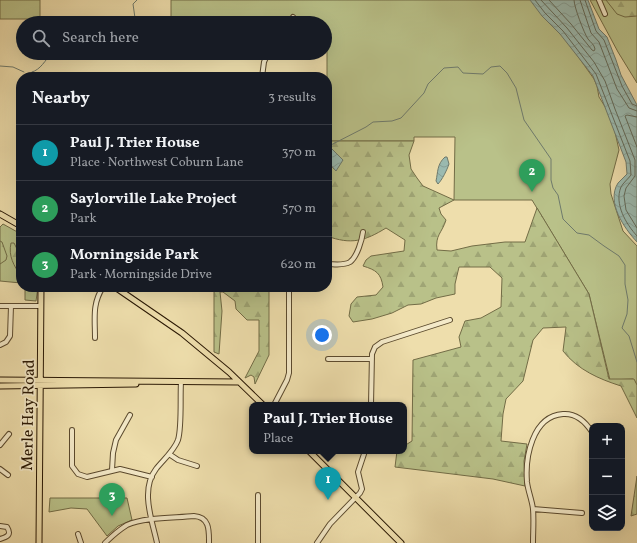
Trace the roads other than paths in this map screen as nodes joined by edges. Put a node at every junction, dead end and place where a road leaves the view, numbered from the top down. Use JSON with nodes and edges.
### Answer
{"nodes":[{"id":1,"x":599,"y":0,"type":"edge"},
{"id":2,"x":605,"y":14,"type":"dead end"},
{"id":3,"x":265,"y":60,"type":"edge"},
{"id":4,"x":263,"y":72,"type":"edge"},
{"id":5,"x":0,"y":214,"type":"edge"},
{"id":6,"x":16,"y":223,"type":"edge"},
{"id":7,"x":363,"y":232,"type":"dead end"},
{"id":8,"x":332,"y":264,"type":"edge"},
{"id":9,"x":41,"y":292,"type":"edge"},
{"id":10,"x":100,"y":292,"type":"edge"},
{"id":11,"x":122,"y":292,"type":"edge"},
{"id":12,"x":289,"y":292,"type":"edge"},
{"id":13,"x":0,"y":306,"type":"edge"},
{"id":14,"x":11,"y":306,"type":"junction"},
{"id":15,"x":41,"y":306,"type":"junction"},
{"id":16,"x":450,"y":320,"type":"dead end"},
{"id":17,"x":95,"y":338,"type":"dead end"},
{"id":18,"x":0,"y":345,"type":"edge"},
{"id":19,"x":328,"y":359,"type":"dead end"},
{"id":20,"x":372,"y":359,"type":"junction"},
{"id":21,"x":0,"y":380,"type":"edge"},
{"id":22,"x":181,"y":382,"type":"junction"},
{"id":23,"x":239,"y":382,"type":"junction"},
{"id":24,"x":41,"y":383,"type":"junction"},
{"id":25,"x":0,"y":386,"type":"edge"},
{"id":26,"x":260,"y":402,"type":"edge"},
{"id":27,"x":276,"y":402,"type":"edge"},
{"id":28,"x":371,"y":402,"type":"edge"},
{"id":29,"x":130,"y":415,"type":"dead end"},
{"id":30,"x":589,"y":428,"type":"edge"},
{"id":31,"x":72,"y":430,"type":"dead end"},
{"id":32,"x":8,"y":434,"type":"dead end"},
{"id":33,"x":0,"y":445,"type":"edge"},
{"id":34,"x":169,"y":454,"type":"junction"},
{"id":35,"x":312,"y":454,"type":"edge"},
{"id":36,"x":364,"y":454,"type":"edge"},
{"id":37,"x":198,"y":466,"type":"dead end"},
{"id":38,"x":0,"y":468,"type":"edge"},
{"id":39,"x":112,"y":470,"type":"junction"},
{"id":40,"x":8,"y":474,"type":"dead end"},
{"id":41,"x":152,"y":477,"type":"junction"},
{"id":42,"x":258,"y":495,"type":"dead end"},
{"id":43,"x":356,"y":498,"type":"junction"},
{"id":44,"x":533,"y":509,"type":"junction"},
{"id":45,"x":582,"y":513,"type":"dead end"},
{"id":46,"x":152,"y":520,"type":"junction"},
{"id":47,"x":0,"y":526,"type":"edge"},
{"id":48,"x":78,"y":534,"type":"dead end"},
{"id":49,"x":0,"y":539,"type":"edge"},
{"id":50,"x":39,"y":543,"type":"edge"},
{"id":51,"x":81,"y":543,"type":"edge"},
{"id":52,"x":105,"y":543,"type":"edge"},
{"id":53,"x":157,"y":543,"type":"edge"},
{"id":54,"x":209,"y":543,"type":"edge"},
{"id":55,"x":258,"y":543,"type":"edge"},
{"id":56,"x":317,"y":543,"type":"edge"},
{"id":57,"x":401,"y":543,"type":"edge"},
{"id":58,"x":533,"y":543,"type":"edge"}],
"edges":[{"from":1,"to":2,"type":"street"},
{"from":3,"to":4,"type":"street"},
{"from":5,"to":6,"type":"main road"},
{"from":7,"to":8,"type":"street"},
{"from":9,"to":15,"type":"main road","name":"Merle Hay Road"},
{"from":10,"to":17,"type":"street"},
{"from":11,"to":23,"type":"main road"},
{"from":12,"to":27,"type":"street"},
{"from":13,"to":14,"type":"street"},
{"from":14,"to":15,"type":"street"},
{"from":14,"to":18,"type":"street"},
{"from":15,"to":24,"type":"main road","name":"Merle Hay Road"},
{"from":16,"to":20,"type":"street"},
{"from":19,"to":20,"type":"street"},
{"from":20,"to":28,"type":"street"},
{"from":21,"to":24,"type":"main road"},
{"from":22,"to":23,"type":"main road"},
{"from":22,"to":24,"type":"main road"},
{"from":22,"to":34,"type":"street"},
{"from":23,"to":26,"type":"main road"},
{"from":24,"to":25,"type":"main road"},
{"from":24,"to":50,"type":"main road","name":"Merle Hay Road"},
{"from":29,"to":39,"type":"street"},
{"from":30,"to":44,"type":"street"},
{"from":31,"to":39,"type":"street"},
{"from":32,"to":33,"type":"street"},
{"from":34,"to":37,"type":"street"},
{"from":34,"to":41,"type":"street"},
{"from":35,"to":43,"type":"main road"},
{"from":36,"to":43,"type":"street"},
{"from":38,"to":40,"type":"street"},
{"from":39,"to":41,"type":"street"},
{"from":41,"to":46,"type":"street"},
{"from":42,"to":55,"type":"street"},
{"from":43,"to":56,"type":"street"},
{"from":43,"to":57,"type":"main road"},
{"from":44,"to":45,"type":"street"},
{"from":44,"to":58,"type":"street"},
{"from":46,"to":52,"type":"street"},
{"from":46,"to":53,"type":"street"},
{"from":46,"to":54,"type":"street"},
{"from":47,"to":49,"type":"street"},
{"from":48,"to":51,"type":"street"}]}
